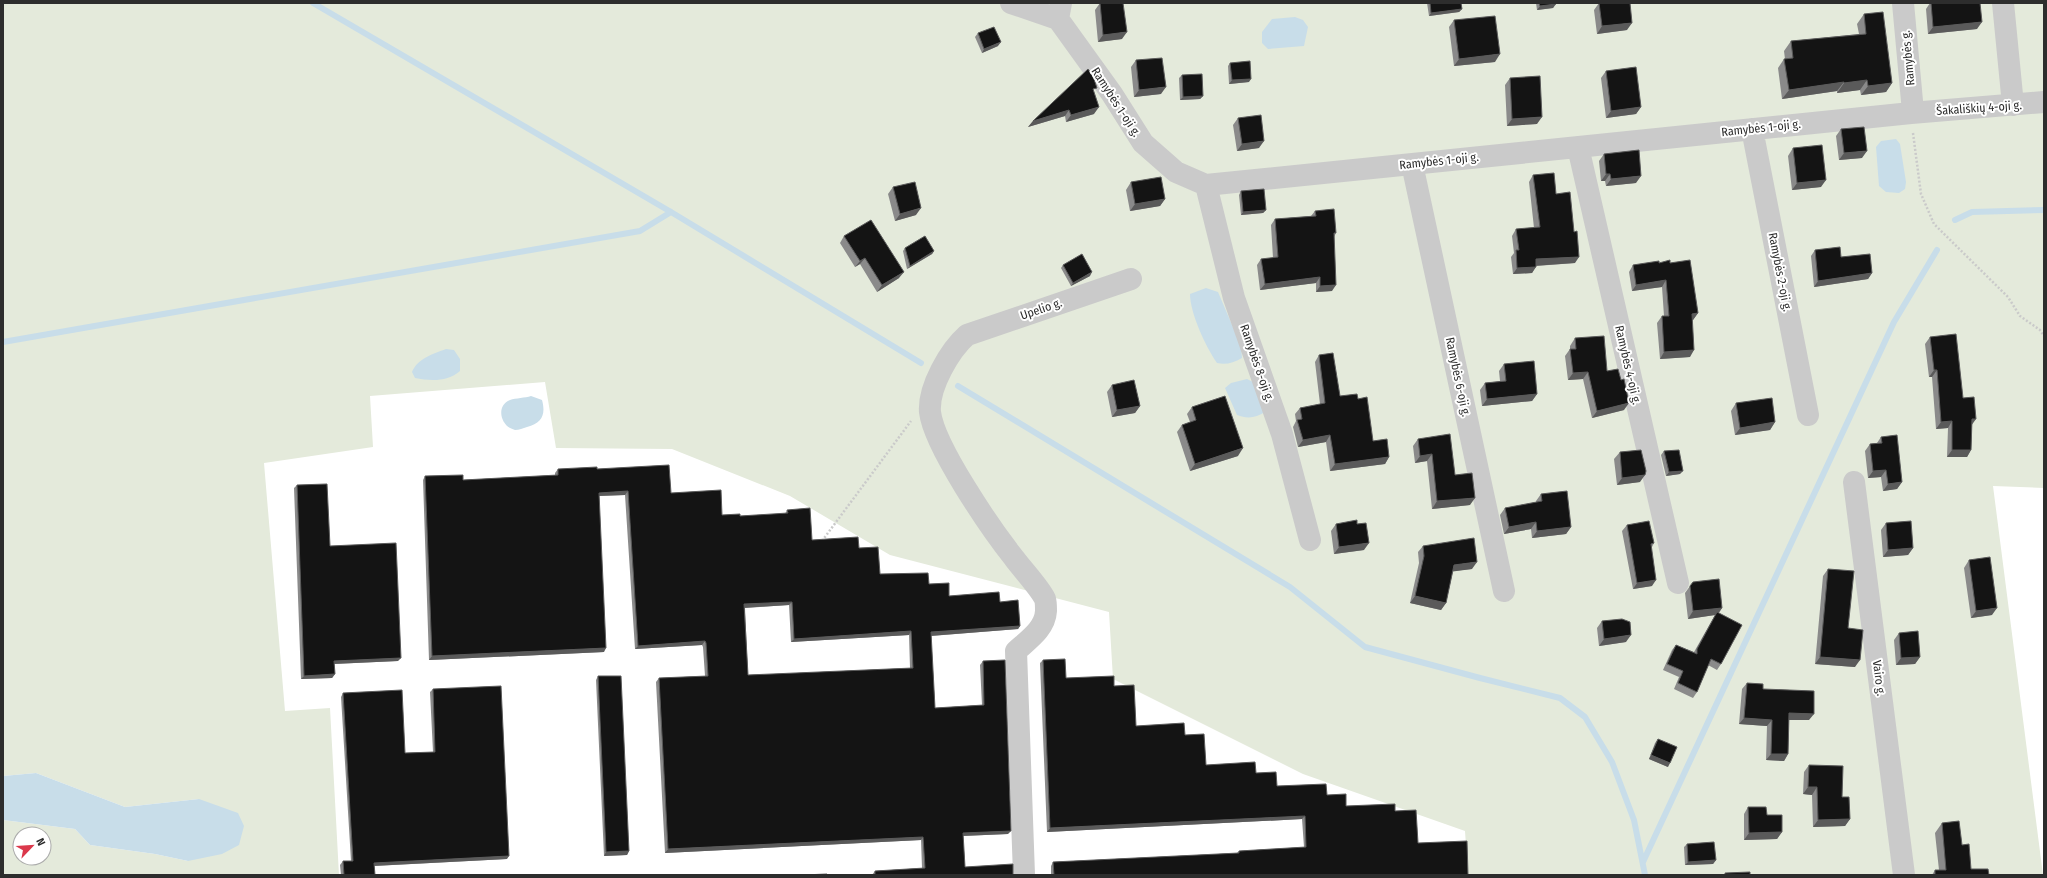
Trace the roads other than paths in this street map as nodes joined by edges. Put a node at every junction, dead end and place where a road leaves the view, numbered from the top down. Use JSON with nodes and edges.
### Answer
{"nodes":[{"id":1,"x":1011,"y":3,"type":"edge"},
{"id":2,"x":1903,"y":3,"type":"edge"},
{"id":3,"x":2003,"y":3,"type":"edge"},
{"id":4,"x":1060,"y":11,"type":"edge"},
{"id":5,"x":2044,"y":102,"type":"edge"},
{"id":6,"x":2013,"y":105,"type":"junction"},
{"id":7,"x":1912,"y":112,"type":"junction"},
{"id":8,"x":1752,"y":129,"type":"junction"},
{"id":9,"x":1578,"y":147,"type":"junction"},
{"id":10,"x":1412,"y":164,"type":"junction"},
{"id":11,"x":1206,"y":185,"type":"junction"},
{"id":12,"x":1131,"y":279,"type":"dead end"},
{"id":13,"x":1808,"y":415,"type":"dead end"},
{"id":14,"x":1854,"y":482,"type":"dead end"},
{"id":15,"x":1310,"y":540,"type":"dead end"},
{"id":16,"x":1678,"y":583,"type":"dead end"},
{"id":17,"x":1504,"y":591,"type":"dead end"},
{"id":18,"x":1024,"y":875,"type":"edge"},
{"id":19,"x":1904,"y":875,"type":"edge"}],
"edges":[{"from":1,"to":4,"type":"street"},
{"from":2,"to":7,"type":"street","name":"Ramybės g."},
{"from":3,"to":6,"type":"street"},
{"from":4,"to":11,"type":"street","name":"Ramybės 1-oji g."},
{"from":5,"to":6,"type":"street","name":"Šakališkių 4-oji g."},
{"from":6,"to":7,"type":"street","name":"Šakališkių 4-oji g."},
{"from":7,"to":8,"type":"street","name":"Ramybės 1-oji g."},
{"from":8,"to":9,"type":"street","name":"Ramybės 1-oji g."},
{"from":8,"to":13,"type":"street","name":"Ramybės 2-oji g."},
{"from":9,"to":10,"type":"street","name":"Ramybės 1-oji g."},
{"from":9,"to":16,"type":"street","name":"Ramybės 4-oji g."},
{"from":10,"to":11,"type":"street","name":"Ramybės 1-oji g."},
{"from":10,"to":17,"type":"street","name":"Ramybės 6-oji g."},
{"from":11,"to":15,"type":"street","name":"Ramybės 8-oji g."},
{"from":12,"to":18,"type":"street","name":"Upelio g."},
{"from":14,"to":19,"type":"street","name":"Vairo g."}]}
